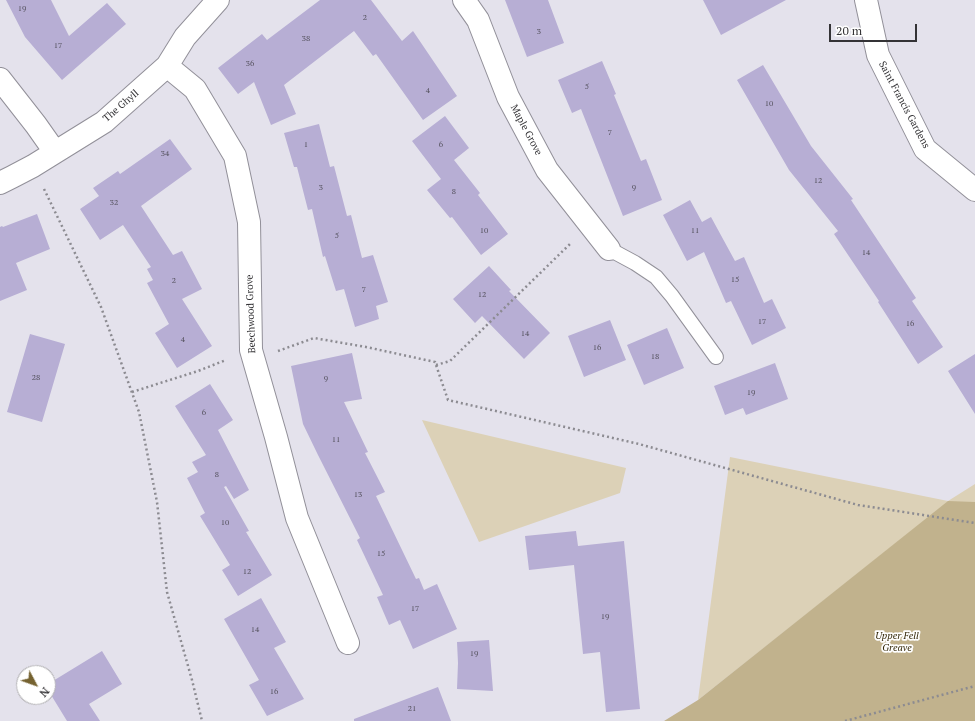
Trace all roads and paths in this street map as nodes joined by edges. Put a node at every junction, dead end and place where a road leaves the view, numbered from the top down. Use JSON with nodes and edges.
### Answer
{"nodes":[{"id":1,"x":218,"y":0,"type":"edge"},
{"id":2,"x":464,"y":0,"type":"edge"},
{"id":3,"x":866,"y":0,"type":"edge"},
{"id":4,"x":166,"y":66,"type":"junction"},
{"id":5,"x":0,"y":79,"type":"edge"},
{"id":6,"x":55,"y":152,"type":"junction"},
{"id":7,"x":33,"y":166,"type":"junction"},
{"id":8,"x":0,"y":183,"type":"edge"},
{"id":9,"x":975,"y":190,"type":"edge"},
{"id":10,"x":590,"y":224,"type":"junction"},
{"id":11,"x":609,"y":249,"type":"joint"},
{"id":12,"x":252,"y":355,"type":"junction"},
{"id":13,"x":716,"y":357,"type":"dead end"},
{"id":14,"x":436,"y":365,"type":"junction"},
{"id":15,"x":132,"y":392,"type":"junction"},
{"id":16,"x":975,"y":523,"type":"edge"},
{"id":17,"x":348,"y":643,"type":"dead end"},
{"id":18,"x":975,"y":686,"type":"edge"},
{"id":19,"x":202,"y":721,"type":"edge"},
{"id":20,"x":845,"y":721,"type":"edge"}],
"edges":[{"from":1,"to":4,"type":"street","name":"The Ghyll"},
{"from":2,"to":10,"type":"street","name":"Maple Grove"},
{"from":3,"to":9,"type":"street","name":"Saint Francis Gardens"},
{"from":4,"to":6,"type":"street","name":"The Ghyll"},
{"from":4,"to":12,"type":"street","name":"Beechwood Grove"},
{"from":5,"to":6,"type":"street"},
{"from":6,"to":7,"type":"street","name":"The Ghyll"},
{"from":7,"to":8,"type":"street","name":"The Ghyll"},
{"from":7,"to":15,"type":"path"},
{"from":10,"to":11,"type":"street","name":"Maple Grove"},
{"from":10,"to":14,"type":"path"},
{"from":11,"to":13,"type":"lane"},
{"from":12,"to":14,"type":"path"},
{"from":12,"to":15,"type":"path"},
{"from":12,"to":17,"type":"street","name":"Beechwood Grove"},
{"from":14,"to":16,"type":"path"},
{"from":15,"to":19,"type":"path"},
{"from":18,"to":20,"type":"path"}]}
